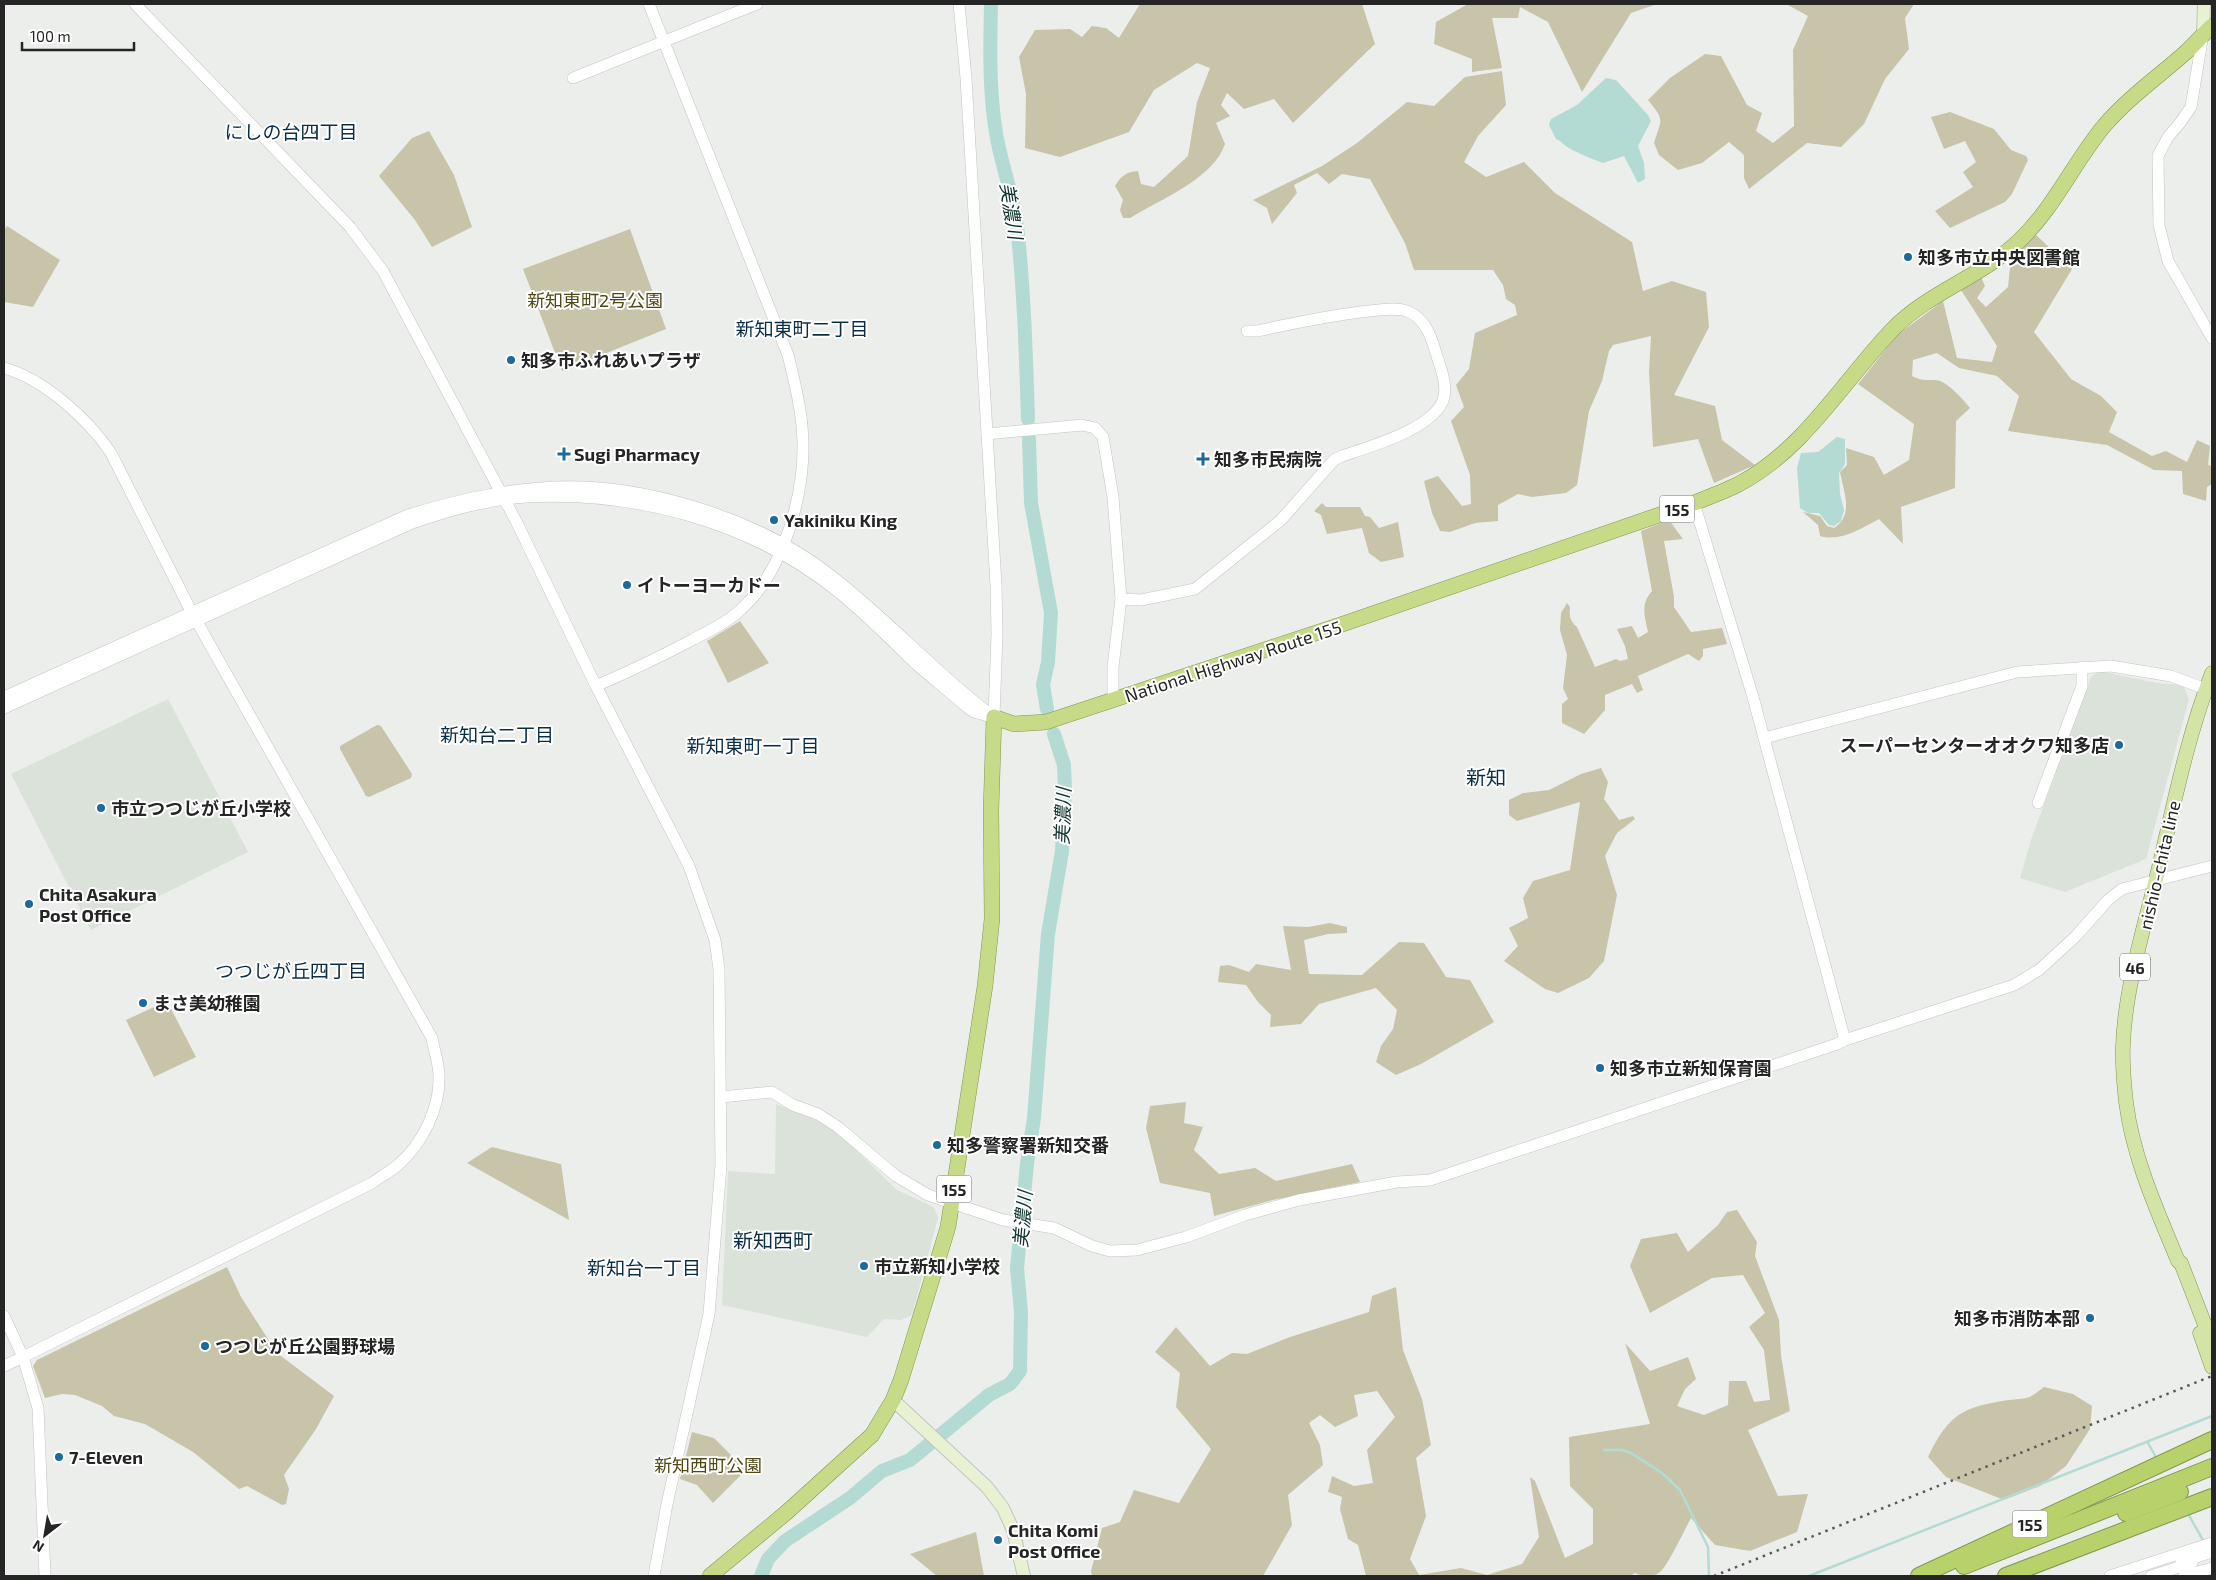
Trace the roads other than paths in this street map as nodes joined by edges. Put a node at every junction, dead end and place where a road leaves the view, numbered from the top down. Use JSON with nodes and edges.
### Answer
{"nodes":[{"id":1,"x":135,"y":4,"type":"edge"},
{"id":2,"x":649,"y":4,"type":"edge"},
{"id":3,"x":758,"y":4,"type":"edge"},
{"id":4,"x":959,"y":4,"type":"edge"},
{"id":5,"x":2204,"y":4,"type":"edge"},
{"id":6,"x":2208,"y":30,"type":"edge"},
{"id":7,"x":663,"y":41,"type":"junction"},
{"id":8,"x":572,"y":78,"type":"dead end"},
{"id":9,"x":1247,"y":331,"type":"dead end"},
{"id":10,"x":2212,"y":338,"type":"edge"},
{"id":11,"x":4,"y":368,"type":"edge"},
{"id":12,"x":987,"y":434,"type":"junction"},
{"id":13,"x":501,"y":497,"type":"junction"},
{"id":14,"x":1694,"y":504,"type":"junction"},
{"id":15,"x":783,"y":549,"type":"junction"},
{"id":16,"x":1122,"y":599,"type":"junction"},
{"id":17,"x":194,"y":616,"type":"junction"},
{"id":18,"x":2082,"y":667,"type":"junction"},
{"id":19,"x":2212,"y":673,"type":"edge"},
{"id":20,"x":596,"y":686,"type":"junction"},
{"id":21,"x":2206,"y":690,"type":"junction"},
{"id":22,"x":4,"y":697,"type":"edge"},
{"id":23,"x":1114,"y":700,"type":"junction"},
{"id":24,"x":4,"y":708,"type":"edge"},
{"id":25,"x":994,"y":717,"type":"junction"},
{"id":26,"x":1764,"y":738,"type":"junction"},
{"id":27,"x":2038,"y":802,"type":"dead end"},
{"id":28,"x":2212,"y":866,"type":"edge"},
{"id":29,"x":2156,"y":880,"type":"junction"},
{"id":30,"x":1846,"y":1040,"type":"junction"},
{"id":31,"x":721,"y":1097,"type":"junction"},
{"id":32,"x":951,"y":1204,"type":"junction"},
{"id":33,"x":4,"y":1316,"type":"edge"},
{"id":34,"x":2209,"y":1346,"type":"edge"},
{"id":35,"x":23,"y":1357,"type":"junction"},
{"id":36,"x":4,"y":1366,"type":"edge"},
{"id":37,"x":2212,"y":1366,"type":"edge"},
{"id":38,"x":893,"y":1400,"type":"junction"},
{"id":39,"x":2212,"y":1440,"type":"edge"},
{"id":40,"x":2212,"y":1467,"type":"edge"},
{"id":41,"x":2212,"y":1479,"type":"edge"},
{"id":42,"x":2188,"y":1482,"type":"junction"},
{"id":43,"x":2205,"y":1500,"type":"edge"},
{"id":44,"x":2154,"y":1504,"type":"junction"},
{"id":45,"x":2212,"y":1546,"type":"edge"},
{"id":46,"x":2212,"y":1557,"type":"edge"},
{"id":47,"x":2211,"y":1569,"type":"edge"},
{"id":48,"x":45,"y":1576,"type":"edge"},
{"id":49,"x":654,"y":1576,"type":"edge"},
{"id":50,"x":710,"y":1576,"type":"edge"},
{"id":51,"x":1024,"y":1576,"type":"edge"},
{"id":52,"x":1919,"y":1576,"type":"edge"},
{"id":53,"x":1939,"y":1576,"type":"edge"},
{"id":54,"x":1968,"y":1576,"type":"edge"},
{"id":55,"x":2006,"y":1576,"type":"edge"},
{"id":56,"x":2110,"y":1576,"type":"edge"},
{"id":57,"x":2134,"y":1576,"type":"edge"},
{"id":58,"x":2151,"y":1576,"type":"edge"},
{"id":59,"x":2184,"y":1576,"type":"edge"}],
"edges":[{"from":1,"to":13,"type":"street"},
{"from":2,"to":7,"type":"street"},
{"from":3,"to":7,"type":"street"},
{"from":4,"to":12,"type":"street"},
{"from":5,"to":6,"type":"main road"},
{"from":6,"to":10,"type":"street"},
{"from":6,"to":14,"type":"highway","name":"National Highway Route 155","number":"155"},
{"from":7,"to":8,"type":"street"},
{"from":7,"to":15,"type":"street"},
{"from":9,"to":16,"type":"street"},
{"from":11,"to":17,"type":"street"},
{"from":12,"to":16,"type":"street"},
{"from":12,"to":25,"type":"street"},
{"from":13,"to":15,"type":"street"},
{"from":13,"to":17,"type":"street"},
{"from":13,"to":20,"type":"street"},
{"from":14,"to":23,"type":"highway","name":"National Highway Route 155","number":"155"},
{"from":14,"to":26,"type":"street"},
{"from":15,"to":20,"type":"street"},
{"from":15,"to":25,"type":"street"},
{"from":16,"to":23,"type":"street"},
{"from":17,"to":22,"type":"street"},
{"from":17,"to":24,"type":"street"},
{"from":17,"to":35,"type":"street"},
{"from":18,"to":21,"type":"street"},
{"from":18,"to":26,"type":"street"},
{"from":18,"to":27,"type":"street"},
{"from":19,"to":21,"type":"main road","name":"nishio-chita line","number":"46"},
{"from":20,"to":31,"type":"street"},
{"from":21,"to":29,"type":"main road","name":"nishio-chita line","number":"46"},
{"from":23,"to":25,"type":"highway","name":"National Highway Route 155","number":"155"},
{"from":25,"to":32,"type":"highway","number":"155"},
{"from":26,"to":30,"type":"street"},
{"from":28,"to":29,"type":"street"},
{"from":29,"to":30,"type":"street"},
{"from":29,"to":34,"type":"main road","name":"nishio-chita line","number":"46"},
{"from":30,"to":32,"type":"street"},
{"from":31,"to":32,"type":"street"},
{"from":31,"to":49,"type":"street"},
{"from":32,"to":38,"type":"highway","number":"155"},
{"from":33,"to":35,"type":"street"},
{"from":34,"to":37,"type":"main road","number":"46"},
{"from":35,"to":36,"type":"street"},
{"from":35,"to":48,"type":"street"},
{"from":38,"to":50,"type":"highway","number":"155"},
{"from":38,"to":51,"type":"main road"},
{"from":39,"to":52,"type":"highway","number":"155"},
{"from":40,"to":42,"type":"highway","number":"155"},
{"from":41,"to":42,"type":"highway","number":"155"},
{"from":42,"to":44,"type":"highway","number":"155"},
{"from":43,"to":44,"type":"highway","number":"155"},
{"from":44,"to":53,"type":"highway","number":"155"},
{"from":44,"to":54,"type":"highway","number":"155"},
{"from":44,"to":55,"type":"highway","number":"155"},
{"from":45,"to":56,"type":"street"},
{"from":45,"to":57,"type":"street"},
{"from":46,"to":58,"type":"street"},
{"from":47,"to":59,"type":"street"}]}
